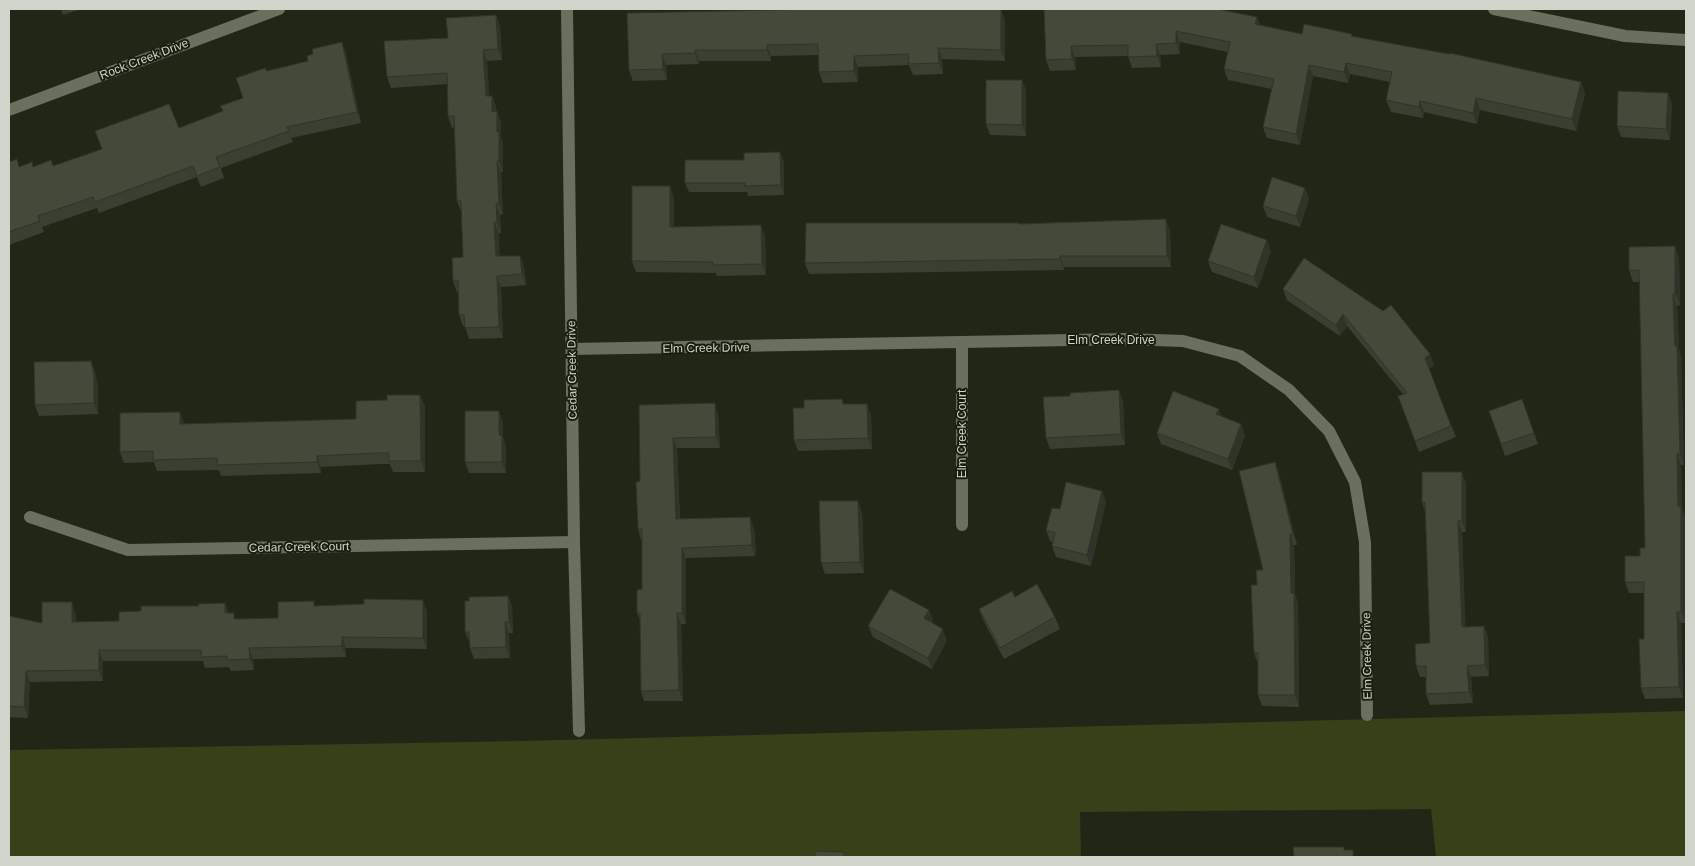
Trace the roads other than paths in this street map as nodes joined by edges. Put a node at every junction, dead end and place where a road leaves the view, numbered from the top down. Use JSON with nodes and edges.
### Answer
{"nodes":[{"id":1,"x":279,"y":9,"type":"edge"},
{"id":2,"x":567,"y":9,"type":"edge"},
{"id":3,"x":1494,"y":9,"type":"edge"},
{"id":4,"x":1686,"y":40,"type":"edge"},
{"id":5,"x":9,"y":110,"type":"edge"},
{"id":6,"x":962,"y":343,"type":"junction"},
{"id":7,"x":572,"y":349,"type":"junction"},
{"id":8,"x":30,"y":517,"type":"dead end"},
{"id":9,"x":962,"y":525,"type":"dead end"},
{"id":10,"x":574,"y":542,"type":"junction"},
{"id":11,"x":1367,"y":715,"type":"dead end"},
{"id":12,"x":579,"y":731,"type":"dead end"}],
"edges":[{"from":1,"to":5,"type":"street","name":"Rock Creek Drive"},
{"from":2,"to":7,"type":"street","name":"Cedar Creek Drive"},
{"from":3,"to":4,"type":"street"},
{"from":6,"to":7,"type":"street","name":"Elm Creek Drive"},
{"from":6,"to":9,"type":"street","name":"Elm Creek Court"},
{"from":6,"to":11,"type":"street","name":"Elm Creek Drive"},
{"from":7,"to":10,"type":"street","name":"Cedar Creek Drive"},
{"from":8,"to":10,"type":"street","name":"Cedar Creek Court"},
{"from":10,"to":12,"type":"street","name":"Cedar Creek Drive"}]}
